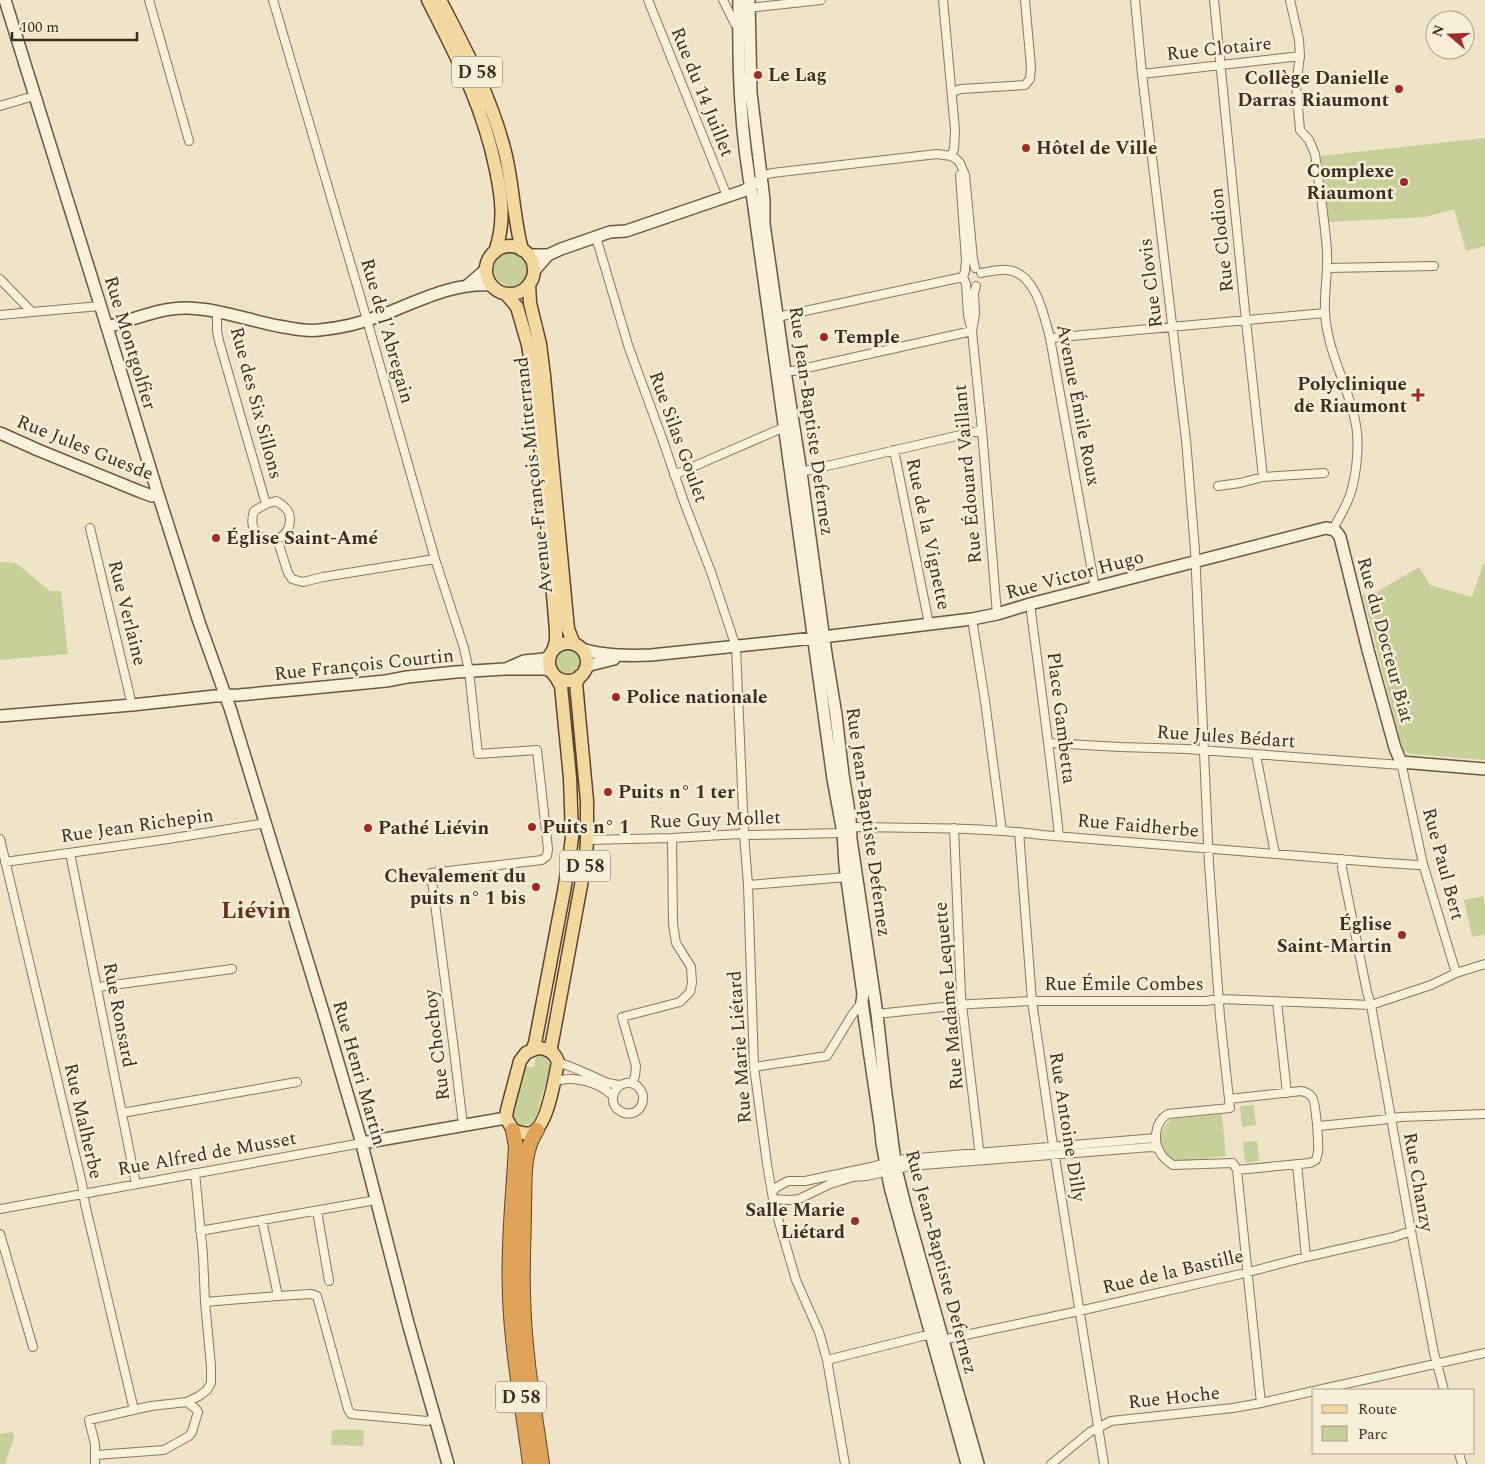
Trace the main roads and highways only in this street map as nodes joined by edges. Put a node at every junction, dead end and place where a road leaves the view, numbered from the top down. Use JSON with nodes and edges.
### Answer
{"nodes":[{"id":1,"x":428,"y":0,"type":"edge"},
{"id":2,"x":440,"y":0,"type":"edge"},
{"id":3,"x":495,"y":252,"type":"junction"},
{"id":4,"x":525,"y":252,"type":"junction"},
{"id":5,"x":530,"y":284,"type":"junction"},
{"id":6,"x":506,"y":294,"type":"junction"},
{"id":7,"x":562,"y":630,"type":"junction"},
{"id":8,"x":578,"y":646,"type":"junction"},
{"id":9,"x":552,"y":652,"type":"junction"},
{"id":10,"x":583,"y":673,"type":"junction"},
{"id":11,"x":554,"y":674,"type":"junction"},
{"id":12,"x":532,"y":1050,"type":"junction"},
{"id":13,"x":555,"y":1057,"type":"junction"},
{"id":14,"x":510,"y":1124,"type":"junction"},
{"id":15,"x":537,"y":1130,"type":"junction"},
{"id":16,"x":530,"y":1464,"type":"edge"},
{"id":17,"x":542,"y":1464,"type":"edge"}],
"edges":[{"from":1,"to":3,"type":"main road","number":"D 58"},
{"from":2,"to":4,"type":"main road","number":"D 58"},
{"from":3,"to":4,"type":"main road"},
{"from":3,"to":6,"type":"main road"},
{"from":4,"to":5,"type":"main road"},
{"from":5,"to":6,"type":"main road"},
{"from":5,"to":7,"type":"main road","name":"Avenue François Mitterrand"},
{"from":6,"to":7,"type":"main road","name":"Avenue François Mitterrand"},
{"from":7,"to":8,"type":"main road"},
{"from":7,"to":9,"type":"main road"},
{"from":8,"to":9,"type":"main road"},
{"from":8,"to":10,"type":"main road"},
{"from":9,"to":11,"type":"main road"},
{"from":10,"to":11,"type":"main road"},
{"from":10,"to":13,"type":"main road","number":"D 58"},
{"from":11,"to":12,"type":"main road","number":"D 58"},
{"from":12,"to":13,"type":"main road"},
{"from":12,"to":14,"type":"main road"},
{"from":13,"to":15,"type":"main road"},
{"from":14,"to":15,"type":"main road"},
{"from":14,"to":16,"type":"highway","number":"D 58"},
{"from":15,"to":17,"type":"highway","number":"D 58"}]}
